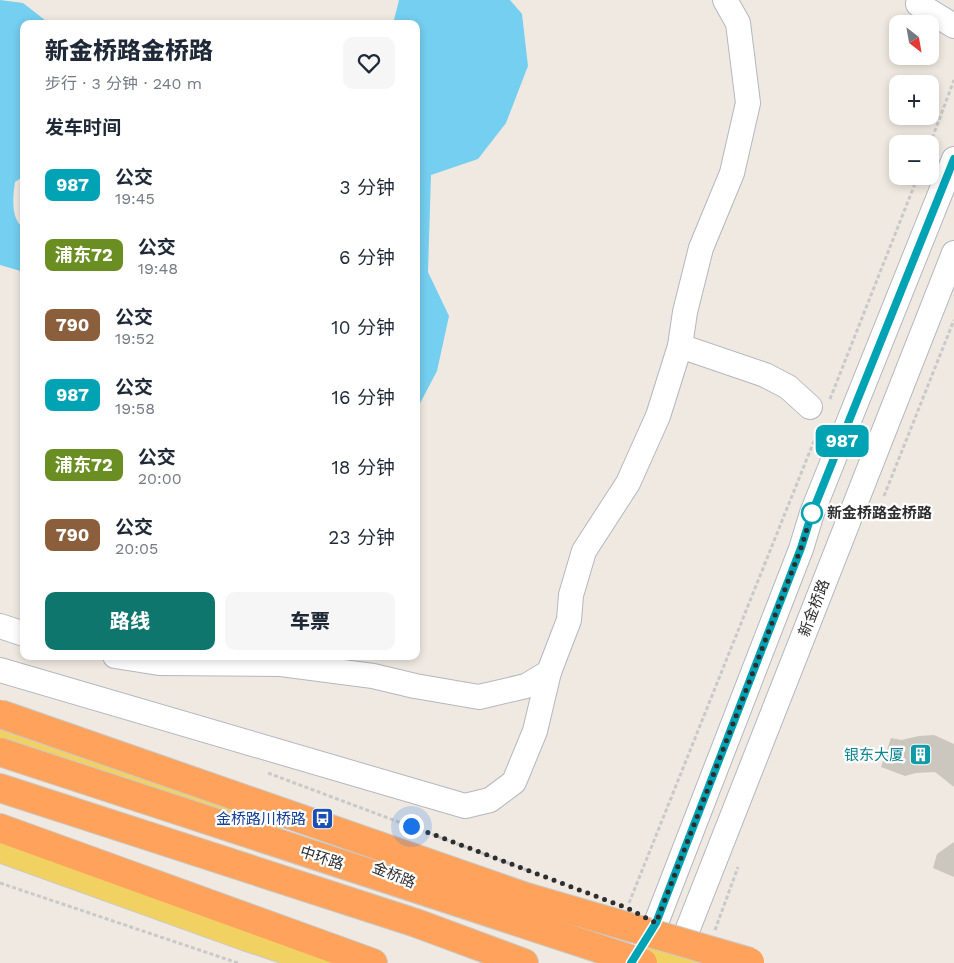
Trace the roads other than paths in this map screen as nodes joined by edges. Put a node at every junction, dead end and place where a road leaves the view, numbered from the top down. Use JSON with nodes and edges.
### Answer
{"nodes":[{"id":1,"x":725,"y":0,"type":"edge"},
{"id":2,"x":919,"y":0,"type":"edge"},
{"id":3,"x":954,"y":26,"type":"edge"},
{"id":4,"x":954,"y":159,"type":"edge"},
{"id":5,"x":954,"y":253,"type":"edge"},
{"id":6,"x":680,"y":346,"type":"junction"},
{"id":7,"x":821,"y":408,"type":"road end"},
{"id":8,"x":0,"y":626,"type":"edge"},
{"id":9,"x":20,"y":633,"type":"edge"},
{"id":10,"x":140,"y":660,"type":"edge"},
{"id":11,"x":0,"y":670,"type":"edge"},
{"id":12,"x":549,"y":672,"type":"junction"},
{"id":13,"x":0,"y":714,"type":"edge"},
{"id":14,"x":0,"y":732,"type":"edge"},
{"id":15,"x":0,"y":752,"type":"edge"},
{"id":16,"x":0,"y":788,"type":"edge"},
{"id":17,"x":0,"y":828,"type":"edge"},
{"id":18,"x":0,"y":848,"type":"edge"},
{"id":19,"x":531,"y":885,"type":"junction"},
{"id":20,"x":680,"y":960,"type":"edge"},
{"id":21,"x":326,"y":963,"type":"edge"},
{"id":22,"x":373,"y":963,"type":"edge"},
{"id":23,"x":524,"y":963,"type":"edge"},
{"id":24,"x":616,"y":963,"type":"edge"},
{"id":25,"x":631,"y":963,"type":"edge"},
{"id":26,"x":644,"y":963,"type":"edge"},
{"id":27,"x":706,"y":963,"type":"edge"},
{"id":28,"x":753,"y":963,"type":"edge"}],
"edges":[{"from":1,"to":6,"type":"street"},
{"from":2,"to":3,"type":"street"},
{"from":4,"to":25,"type":"street"},
{"from":5,"to":20,"type":"street","name":"新金桥路"},
{"from":6,"to":7,"type":"street"},
{"from":6,"to":12,"type":"street"},
{"from":8,"to":9,"type":"street"},
{"from":10,"to":12,"type":"street"},
{"from":11,"to":12,"type":"street"},
{"from":13,"to":19,"type":"highway","bridge":true},
{"from":14,"to":24,"type":"main road","name":"金桥路"},
{"from":15,"to":26,"type":"highway","name":"中环路","bridge":true},
{"from":16,"to":23,"type":"highway"},
{"from":17,"to":22,"type":"highway"},
{"from":18,"to":21,"type":"main road"},
{"from":19,"to":20,"type":"highway","bridge":true},
{"from":19,"to":28,"type":"highway","bridge":true},
{"from":20,"to":26,"type":"main road"},
{"from":20,"to":27,"type":"main road"}]}
